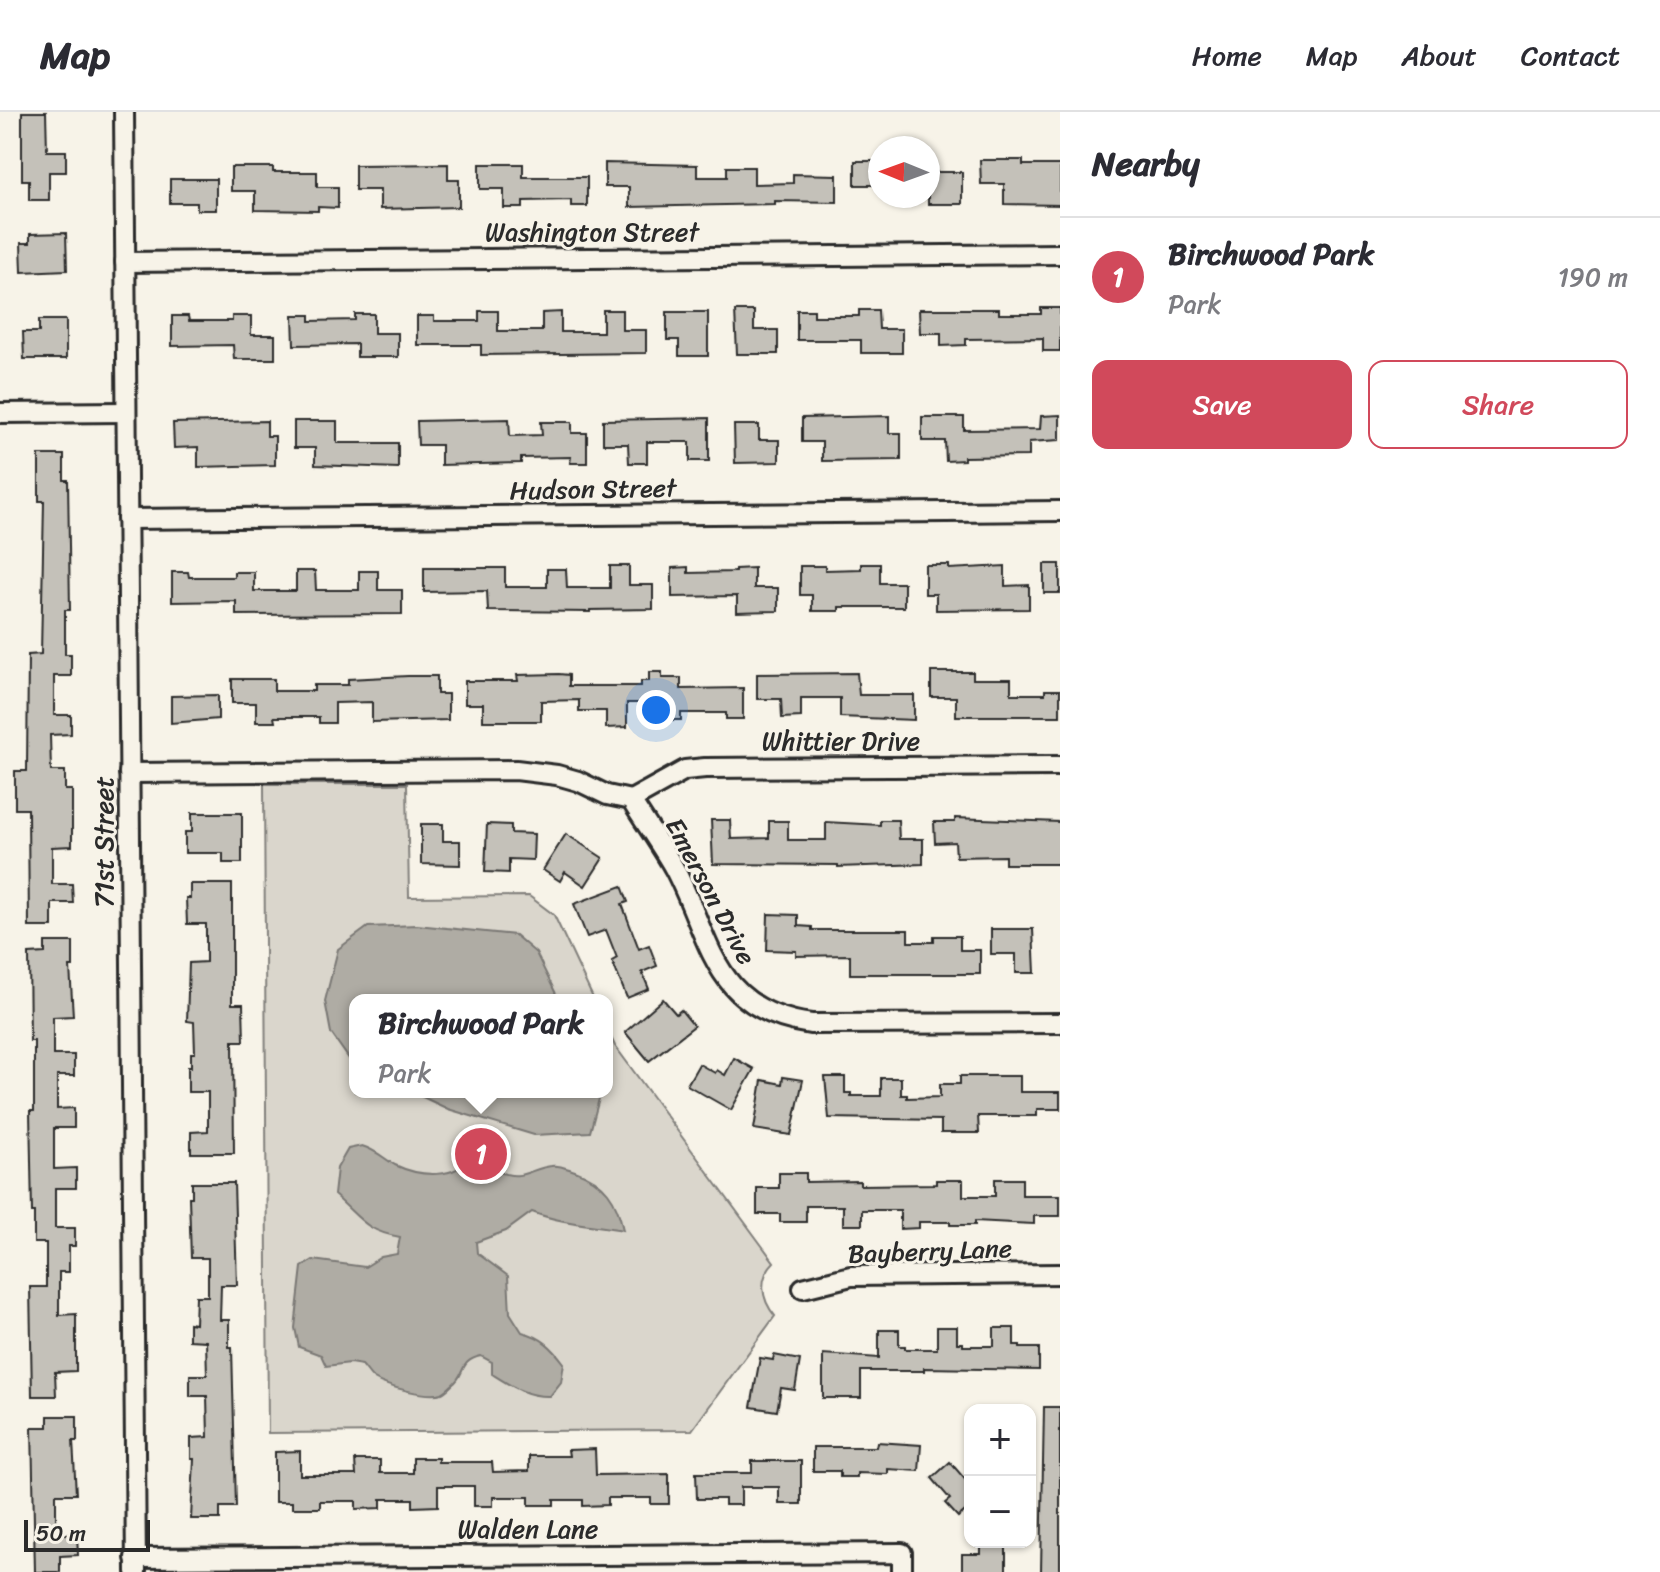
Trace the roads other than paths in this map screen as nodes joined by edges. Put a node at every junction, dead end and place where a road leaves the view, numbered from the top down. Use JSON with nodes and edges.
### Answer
{"nodes":[{"id":1,"x":124,"y":112,"type":"edge"},
{"id":2,"x":1060,"y":254,"type":"edge"},
{"id":3,"x":125,"y":262,"type":"junction"},
{"id":4,"x":126,"y":412,"type":"junction"},
{"id":5,"x":0,"y":413,"type":"edge"},
{"id":6,"x":1060,"y":511,"type":"edge"},
{"id":7,"x":127,"y":519,"type":"junction"},
{"id":8,"x":1060,"y":766,"type":"edge"},
{"id":9,"x":129,"y":773,"type":"junction"},
{"id":10,"x":631,"y":800,"type":"junction"},
{"id":11,"x":1060,"y":1023,"type":"edge"},
{"id":12,"x":1060,"y":1274,"type":"edge"},
{"id":13,"x":803,"y":1288,"type":"dead end"},
{"id":14,"x":136,"y":1565,"type":"edge"},
{"id":15,"x":902,"y":1572,"type":"edge"}],
"edges":[{"from":1,"to":3,"type":"street","name":"71st Street"},
{"from":2,"to":3,"type":"street","name":"Washington Street"},
{"from":3,"to":4,"type":"street","name":"71st Street"},
{"from":4,"to":5,"type":"street"},
{"from":4,"to":7,"type":"street","name":"71st Street"},
{"from":6,"to":7,"type":"street","name":"Hudson Street"},
{"from":7,"to":9,"type":"street","name":"71st Street"},
{"from":8,"to":10,"type":"street","name":"Whittier Drive"},
{"from":9,"to":10,"type":"street","name":"Emerson Drive"},
{"from":9,"to":14,"type":"street","name":"71st Street"},
{"from":10,"to":11,"type":"street","name":"Emerson Drive"},
{"from":12,"to":13,"type":"street","name":"Bayberry Lane"},
{"from":14,"to":15,"type":"street","name":"Walden Lane"}]}
